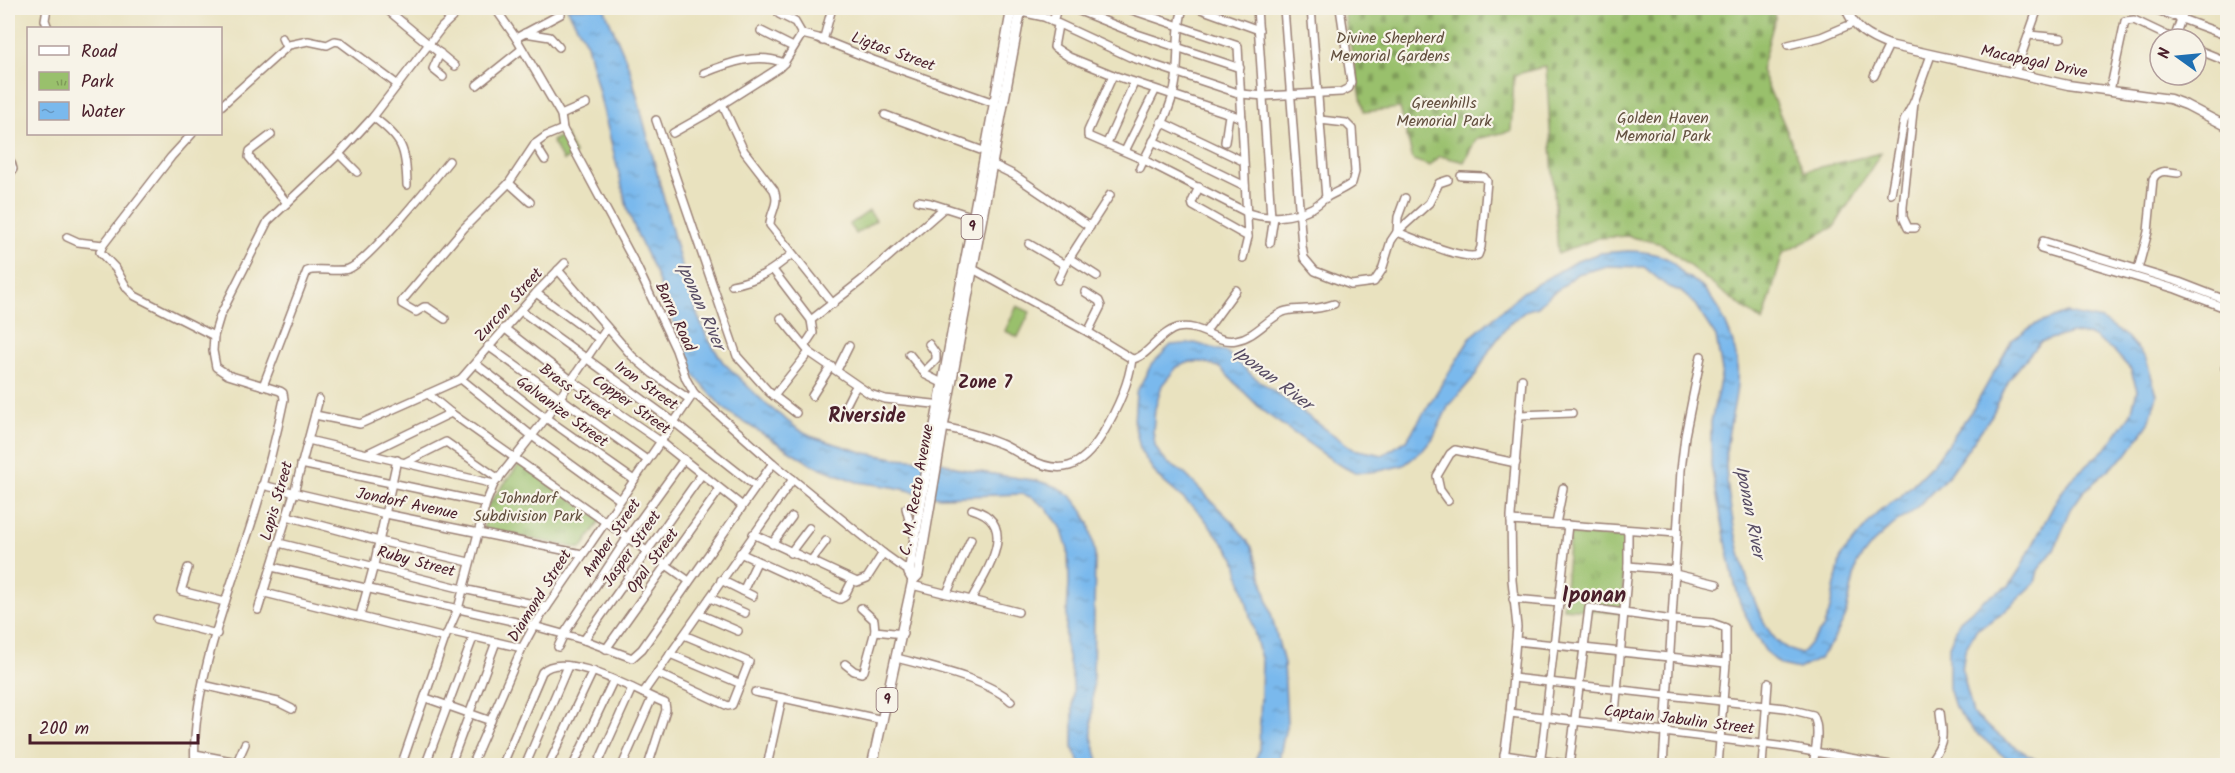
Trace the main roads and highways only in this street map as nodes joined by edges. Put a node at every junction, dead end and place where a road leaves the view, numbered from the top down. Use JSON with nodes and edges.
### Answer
{"nodes":[{"id":1,"x":1847,"y":9,"type":"edge"},
{"id":2,"x":1018,"y":11,"type":"edge"},
{"id":3,"x":999,"y":104,"type":"junction"},
{"id":4,"x":2228,"y":127,"type":"edge"},
{"id":5,"x":943,"y":405,"type":"junction"},
{"id":6,"x":936,"y":445,"type":"junction"},
{"id":7,"x":913,"y":578,"type":"junction"},
{"id":8,"x":872,"y":765,"type":"edge"}],
"edges":[{"from":1,"to":4,"type":"main road","name":"Macapagal Drive"},
{"from":2,"to":3,"type":"highway","name":"C. M. Recto Avenue","number":"9"},
{"from":3,"to":5,"type":"highway","name":"C. M. Recto Avenue","number":"9"},
{"from":3,"to":5,"type":"highway","name":"C. M. Recto Avenue","number":"9"},
{"from":5,"to":6,"type":"highway","name":"C. M. Recto Avenue","number":"9"},
{"from":5,"to":6,"type":"highway","name":"C. M. Recto Avenue","number":"9"},
{"from":6,"to":7,"type":"highway","name":"C. M. Recto Avenue","number":"9"},
{"from":6,"to":7,"type":"highway","name":"C. M. Recto Avenue","number":"9"},
{"from":7,"to":8,"type":"highway","number":"9"}]}
